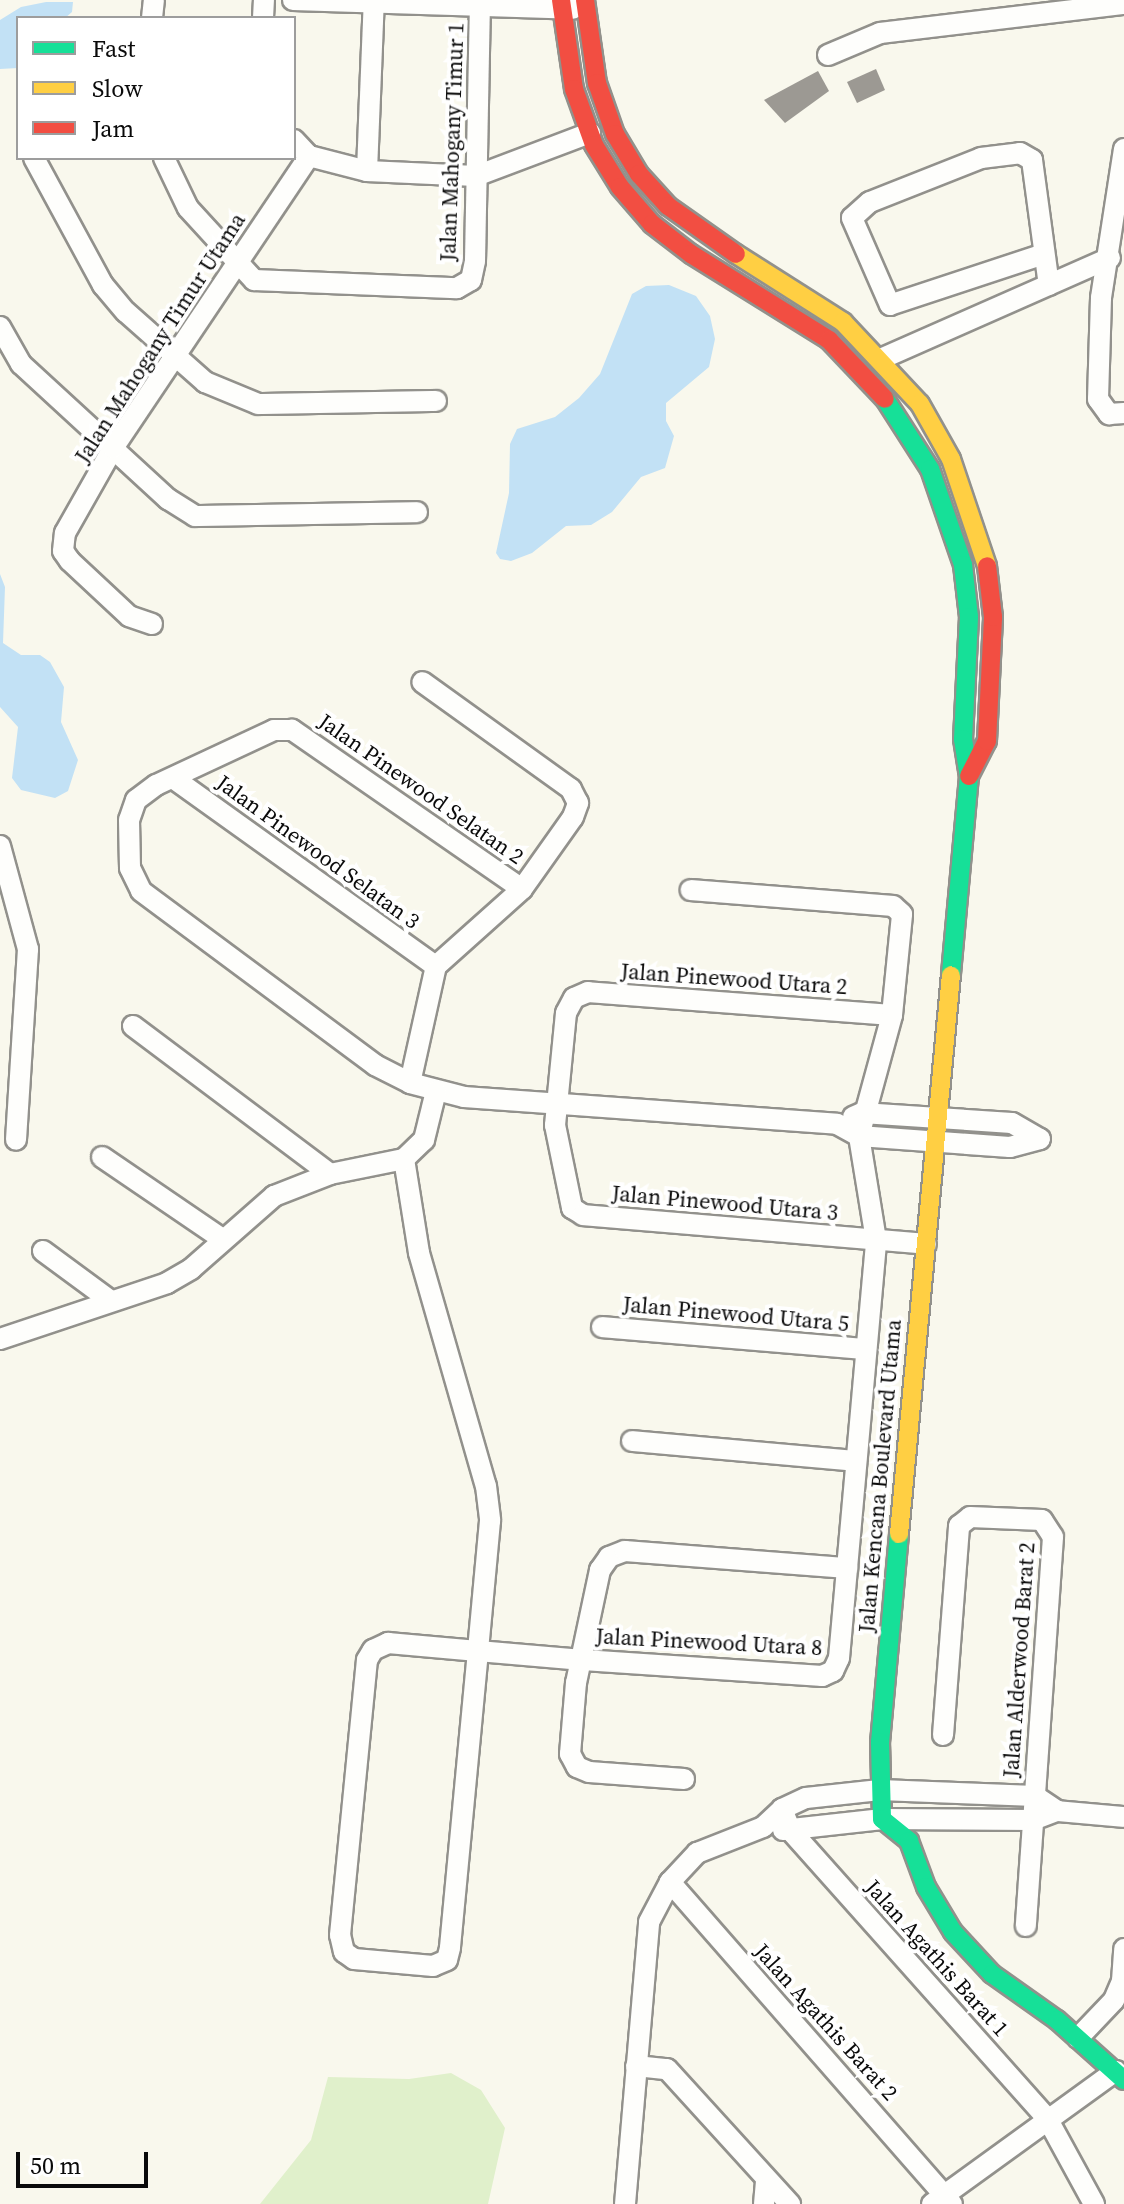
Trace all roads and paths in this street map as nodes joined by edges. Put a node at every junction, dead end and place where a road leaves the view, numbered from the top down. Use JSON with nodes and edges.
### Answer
{"nodes":[{"id":1,"x":293,"y":0,"type":"edge"},
{"id":2,"x":374,"y":1,"type":"edge"},
{"id":3,"x":480,"y":3,"type":"edge"},
{"id":4,"x":561,"y":4,"type":"edge"},
{"id":5,"x":1124,"y":4,"type":"edge"},
{"id":6,"x":585,"y":5,"type":"edge"},
{"id":7,"x":828,"y":55,"type":"dead end"},
{"id":8,"x":590,"y":133,"type":"junction"},
{"id":9,"x":296,"y":142,"type":"edge"},
{"id":10,"x":1124,"y":149,"type":"edge"},
{"id":11,"x":309,"y":156,"type":"junction"},
{"id":12,"x":35,"y":160,"type":"edge"},
{"id":13,"x":165,"y":160,"type":"edge"},
{"id":14,"x":367,"y":171,"type":"junction"},
{"id":15,"x":476,"y":176,"type":"junction"},
{"id":16,"x":1044,"y":254,"type":"junction"},
{"id":17,"x":1110,"y":258,"type":"junction"},
{"id":18,"x":238,"y":261,"type":"junction"},
{"id":19,"x":1049,"y":285,"type":"junction"},
{"id":20,"x":0,"y":327,"type":"edge"},
{"id":21,"x":174,"y":356,"type":"junction"},
{"id":22,"x":883,"y":358,"type":"junction"},
{"id":23,"x":865,"y":375,"type":"junction"},
{"id":24,"x":436,"y":401,"type":"dead end"},
{"id":25,"x":1124,"y":413,"type":"edge"},
{"id":26,"x":113,"y":448,"type":"junction"},
{"id":27,"x":417,"y":512,"type":"dead end"},
{"id":28,"x":152,"y":624,"type":"dead end"},
{"id":29,"x":422,"y":682,"type":"dead end"},
{"id":30,"x":969,"y":776,"type":"junction"},
{"id":31,"x":173,"y":778,"type":"junction"},
{"id":32,"x":0,"y":846,"type":"edge"},
{"id":33,"x":522,"y":889,"type":"junction"},
{"id":34,"x":691,"y":890,"type":"dead end"},
{"id":35,"x":436,"y":966,"type":"junction"},
{"id":36,"x":892,"y":1015,"type":"junction"},
{"id":37,"x":133,"y":1026,"type":"dead end"},
{"id":38,"x":410,"y":1083,"type":"junction"},
{"id":39,"x":436,"y":1091,"type":"junction"},
{"id":40,"x":557,"y":1104,"type":"junction"},
{"id":41,"x":862,"y":1113,"type":"junction"},
{"id":42,"x":936,"y":1118,"type":"junction"},
{"id":43,"x":837,"y":1124,"type":"junction"},
{"id":44,"x":859,"y":1136,"type":"junction"},
{"id":45,"x":16,"y":1140,"type":"dead end"},
{"id":46,"x":933,"y":1140,"type":"junction"},
{"id":47,"x":102,"y":1157,"type":"dead end"},
{"id":48,"x":404,"y":1159,"type":"junction"},
{"id":49,"x":330,"y":1174,"type":"junction"},
{"id":50,"x":222,"y":1239,"type":"junction"},
{"id":51,"x":876,"y":1240,"type":"junction"},
{"id":52,"x":926,"y":1244,"type":"junction"},
{"id":53,"x":43,"y":1251,"type":"dead end"},
{"id":54,"x":108,"y":1299,"type":"junction"},
{"id":55,"x":602,"y":1327,"type":"dead end"},
{"id":56,"x":0,"y":1339,"type":"edge"},
{"id":57,"x":866,"y":1349,"type":"junction"},
{"id":58,"x":632,"y":1441,"type":"dead end"},
{"id":59,"x":856,"y":1461,"type":"junction"},
{"id":60,"x":847,"y":1568,"type":"junction"},
{"id":61,"x":478,"y":1651,"type":"junction"},
{"id":62,"x":583,"y":1660,"type":"junction"},
{"id":63,"x":943,"y":1735,"type":"dead end"},
{"id":64,"x":684,"y":1779,"type":"dead end"},
{"id":65,"x":880,"y":1790,"type":"junction"},
{"id":66,"x":1035,"y":1796,"type":"junction"},
{"id":67,"x":782,"y":1809,"type":"junction"},
{"id":68,"x":1057,"y":1811,"type":"junction"},
{"id":69,"x":1124,"y":1817,"type":"edge"},
{"id":70,"x":882,"y":1819,"type":"junction"},
{"id":71,"x":1033,"y":1820,"type":"junction"},
{"id":72,"x":763,"y":1827,"type":"junction"},
{"id":73,"x":791,"y":1831,"type":"junction"},
{"id":74,"x":670,"y":1882,"type":"junction"},
{"id":75,"x":1026,"y":1926,"type":"dead end"},
{"id":76,"x":1124,"y":1949,"type":"edge"},
{"id":77,"x":1078,"y":2038,"type":"junction"},
{"id":78,"x":636,"y":2066,"type":"junction"},
{"id":79,"x":1120,"y":2076,"type":"edge"},
{"id":80,"x":1047,"y":2118,"type":"junction"},
{"id":81,"x":766,"y":2179,"type":"junction"},
{"id":82,"x":943,"y":2200,"type":"edge"},
{"id":83,"x":625,"y":2204,"type":"edge"},
{"id":84,"x":764,"y":2204,"type":"edge"},
{"id":85,"x":790,"y":2204,"type":"edge"},
{"id":86,"x":1094,"y":2204,"type":"edge"}],
"edges":[{"from":1,"to":2,"type":"street"},
{"from":2,"to":3,"type":"street"},
{"from":2,"to":14,"type":"street"},
{"from":3,"to":4,"type":"street"},
{"from":3,"to":15,"type":"street","name":"Jalan Mahogany Timur 1"},
{"from":4,"to":6,"type":"street"},
{"from":4,"to":8,"type":"street","name":"Jalan Kencana Boulevard Utama"},
{"from":5,"to":7,"type":"street"},
{"from":6,"to":22,"type":"street","name":"Jalan Kencana Boulevard Utama"},
{"from":8,"to":15,"type":"street"},
{"from":8,"to":23,"type":"street","name":"Jalan Kencana Boulevard Utama"},
{"from":9,"to":11,"type":"street"},
{"from":10,"to":17,"type":"street"},
{"from":11,"to":14,"type":"street"},
{"from":11,"to":18,"type":"street","name":"Jalan Mahogany Timur Utama"},
{"from":12,"to":21,"type":"street"},
{"from":13,"to":18,"type":"street"},
{"from":14,"to":15,"type":"street"},
{"from":15,"to":18,"type":"street","name":"Jalan Mahogany Timur 1"},
{"from":16,"to":16,"type":"street"},
{"from":16,"to":19,"type":"street"},
{"from":17,"to":19,"type":"street"},
{"from":17,"to":25,"type":"street"},
{"from":18,"to":21,"type":"street","name":"Jalan Mahogany Timur Utama"},
{"from":19,"to":22,"type":"street"},
{"from":20,"to":26,"type":"street"},
{"from":21,"to":24,"type":"street"},
{"from":21,"to":26,"type":"street","name":"Jalan Mahogany Timur Utama"},
{"from":22,"to":23,"type":"street"},
{"from":22,"to":30,"type":"street","name":"Jalan Kencana Boulevard Utama"},
{"from":23,"to":30,"type":"street","name":"Jalan Kencana Boulevard Utama"},
{"from":26,"to":27,"type":"street"},
{"from":26,"to":28,"type":"street","name":"Jalan Mahogany Timur Utama"},
{"from":29,"to":33,"type":"street"},
{"from":30,"to":42,"type":"street","name":"Jalan Kencana Boulevard Utama"},
{"from":31,"to":33,"type":"street","name":"Jalan Pinewood Selatan 2"},
{"from":31,"to":35,"type":"street","name":"Jalan Pinewood Selatan 3"},
{"from":31,"to":38,"type":"street"},
{"from":32,"to":45,"type":"street"},
{"from":33,"to":35,"type":"street"},
{"from":34,"to":36,"type":"street"},
{"from":35,"to":38,"type":"street"},
{"from":36,"to":40,"type":"street","name":"Jalan Pinewood Utara 2"},
{"from":36,"to":41,"type":"street"},
{"from":37,"to":49,"type":"street"},
{"from":38,"to":39,"type":"street"},
{"from":39,"to":40,"type":"street"},
{"from":39,"to":48,"type":"street"},
{"from":40,"to":43,"type":"street"},
{"from":40,"to":51,"type":"street","name":"Jalan Pinewood Utara 3"},
{"from":41,"to":42,"type":"street"},
{"from":41,"to":43,"type":"street"},
{"from":41,"to":44,"type":"street"},
{"from":42,"to":46,"type":"street","name":"Jalan Kencana Boulevard Utama"},
{"from":42,"to":46,"type":"street"},
{"from":43,"to":44,"type":"street"},
{"from":44,"to":46,"type":"street"},
{"from":44,"to":51,"type":"street"},
{"from":46,"to":52,"type":"street","name":"Jalan Kencana Boulevard Utama"},
{"from":47,"to":50,"type":"street"},
{"from":48,"to":49,"type":"street"},
{"from":48,"to":61,"type":"street"},
{"from":49,"to":50,"type":"street"},
{"from":50,"to":54,"type":"street"},
{"from":51,"to":52,"type":"street","name":"Jalan Pinewood Utara 3"},
{"from":51,"to":57,"type":"street"},
{"from":52,"to":65,"type":"street","name":"Jalan Kencana Boulevard Utama"},
{"from":53,"to":54,"type":"street"},
{"from":54,"to":56,"type":"street"},
{"from":55,"to":57,"type":"street","name":"Jalan Pinewood Utara 5"},
{"from":57,"to":59,"type":"street"},
{"from":58,"to":59,"type":"street"},
{"from":59,"to":60,"type":"street"},
{"from":60,"to":62,"type":"street"},
{"from":60,"to":62,"type":"street","name":"Jalan Pinewood Utara 8"},
{"from":61,"to":61,"type":"street","name":"Jalan Pinewood Utara 8"},
{"from":61,"to":62,"type":"street","name":"Jalan Pinewood Utara 8"},
{"from":62,"to":64,"type":"street"},
{"from":63,"to":66,"type":"street","name":"Jalan Alderwood Barat 2"},
{"from":65,"to":66,"type":"street"},
{"from":65,"to":67,"type":"street"},
{"from":65,"to":70,"type":"street","name":"Jalan Kencana Boulevard Utama"},
{"from":66,"to":68,"type":"street"},
{"from":66,"to":71,"type":"street","name":"Jalan Alderwood Barat 2"},
{"from":67,"to":72,"type":"street"},
{"from":67,"to":73,"type":"street","name":"Jalan Agathis Barat 1"},
{"from":68,"to":69,"type":"street"},
{"from":68,"to":71,"type":"street"},
{"from":70,"to":71,"type":"street"},
{"from":70,"to":73,"type":"street"},
{"from":70,"to":77,"type":"street"},
{"from":71,"to":75,"type":"street","name":"Jalan Alderwood Barat 2"},
{"from":72,"to":73,"type":"street"},
{"from":72,"to":74,"type":"street"},
{"from":73,"to":80,"type":"street","name":"Jalan Agathis Barat 1"},
{"from":74,"to":78,"type":"street"},
{"from":74,"to":82,"type":"street","name":"Jalan Agathis Barat 2"},
{"from":76,"to":77,"type":"street"},
{"from":77,"to":79,"type":"street"},
{"from":78,"to":81,"type":"street"},
{"from":78,"to":83,"type":"street"},
{"from":79,"to":80,"type":"street"},
{"from":80,"to":82,"type":"street"},
{"from":80,"to":86,"type":"street","name":"Jalan Agathis Barat 1"},
{"from":81,"to":84,"type":"street"},
{"from":81,"to":85,"type":"street"}]}
